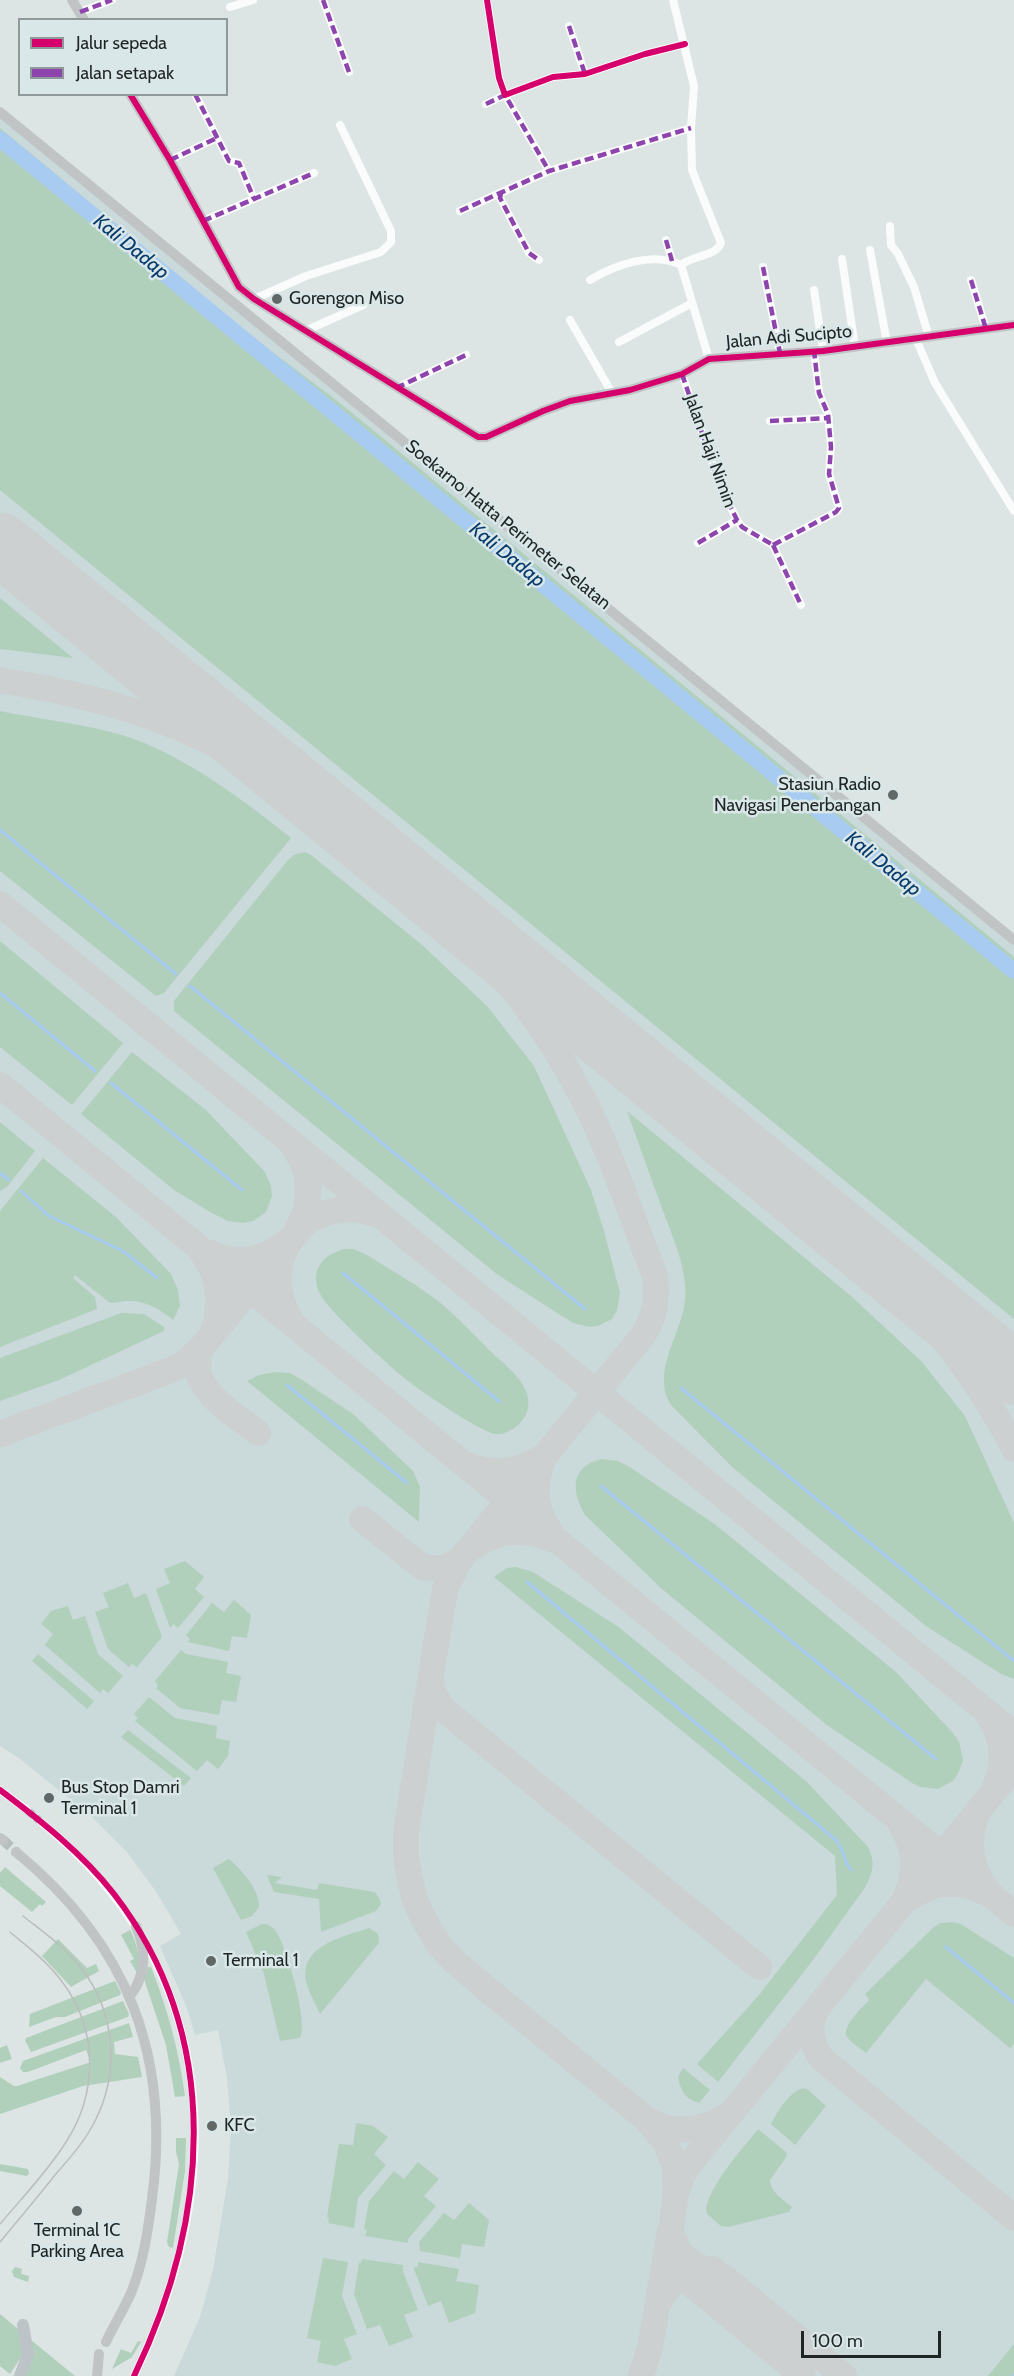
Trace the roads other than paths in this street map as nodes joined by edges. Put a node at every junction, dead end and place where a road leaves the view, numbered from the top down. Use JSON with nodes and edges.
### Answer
{"nodes":[{"id":1,"x":72,"y":0,"type":"edge"},
{"id":2,"x":112,"y":0,"type":"edge"},
{"id":3,"x":253,"y":0,"type":"edge"},
{"id":4,"x":322,"y":0,"type":"edge"},
{"id":5,"x":487,"y":0,"type":"edge"},
{"id":6,"x":673,"y":0,"type":"edge"},
{"id":7,"x":230,"y":7,"type":"dead end"},
{"id":8,"x":82,"y":16,"type":"edge"},
{"id":9,"x":569,"y":26,"type":"dead end"},
{"id":10,"x":685,"y":44,"type":"junction"},
{"id":11,"x":349,"y":72,"type":"dead end"},
{"id":12,"x":585,"y":74,"type":"junction"},
{"id":13,"x":505,"y":95,"type":"junction"},
{"id":14,"x":131,"y":96,"type":"edge"},
{"id":15,"x":196,"y":96,"type":"edge"},
{"id":16,"x":486,"y":104,"type":"dead end"},
{"id":17,"x":0,"y":112,"type":"edge"},
{"id":18,"x":340,"y":126,"type":"dead end"},
{"id":19,"x":691,"y":128,"type":"junction"},
{"id":20,"x":217,"y":138,"type":"junction"},
{"id":21,"x":170,"y":160,"type":"junction"},
{"id":22,"x":549,"y":171,"type":"junction"},
{"id":23,"x":314,"y":174,"type":"dead end"},
{"id":24,"x":501,"y":194,"type":"junction"},
{"id":25,"x":254,"y":199,"type":"junction"},
{"id":26,"x":460,"y":211,"type":"dead end"},
{"id":27,"x":203,"y":221,"type":"junction"},
{"id":28,"x":890,"y":226,"type":"dead end"},
{"id":29,"x":666,"y":240,"type":"dead end"},
{"id":30,"x":870,"y":250,"type":"dead end"},
{"id":31,"x":842,"y":259,"type":"dead end"},
{"id":32,"x":539,"y":260,"type":"dead end"},
{"id":33,"x":672,"y":261,"type":"junction"},
{"id":34,"x":681,"y":266,"type":"junction"},
{"id":35,"x":763,"y":267,"type":"dead end"},
{"id":36,"x":590,"y":280,"type":"dead end"},
{"id":37,"x":971,"y":280,"type":"dead end"},
{"id":38,"x":814,"y":290,"type":"dead end"},
{"id":39,"x":254,"y":299,"type":"junction"},
{"id":40,"x":692,"y":303,"type":"junction"},
{"id":41,"x":363,"y":305,"type":"dead end"},
{"id":42,"x":570,"y":320,"type":"dead end"},
{"id":43,"x":1014,"y":325,"type":"edge"},
{"id":44,"x":986,"y":329,"type":"junction"},
{"id":45,"x":306,"y":331,"type":"junction"},
{"id":46,"x":929,"y":338,"type":"junction"},
{"id":47,"x":916,"y":339,"type":"junction"},
{"id":48,"x":619,"y":342,"type":"dead end"},
{"id":49,"x":887,"y":343,"type":"junction"},
{"id":50,"x":855,"y":347,"type":"junction"},
{"id":51,"x":818,"y":351,"type":"junction"},
{"id":52,"x":780,"y":353,"type":"junction"},
{"id":53,"x":466,"y":355,"type":"dead end"},
{"id":54,"x":709,"y":358,"type":"junction"},
{"id":55,"x":682,"y":374,"type":"junction"},
{"id":56,"x":396,"y":388,"type":"junction"},
{"id":57,"x":612,"y":393,"type":"junction"},
{"id":58,"x":829,"y":418,"type":"junction"},
{"id":59,"x":770,"y":421,"type":"dead end"},
{"id":60,"x":1014,"y":511,"type":"edge"},
{"id":61,"x":737,"y":520,"type":"junction"},
{"id":62,"x":698,"y":543,"type":"dead end"},
{"id":63,"x":773,"y":545,"type":"junction"},
{"id":64,"x":801,"y":605,"type":"dead end"},
{"id":65,"x":1014,"y":940,"type":"edge"},
{"id":66,"x":0,"y":1790,"type":"edge"},
{"id":67,"x":27,"y":1810,"type":"tunnel mouth"},
{"id":68,"x":41,"y":1822,"type":"tunnel mouth"},
{"id":69,"x":16,"y":1852,"type":"tunnel mouth"},
{"id":70,"x":136,"y":1926,"type":"junction"},
{"id":71,"x":129,"y":1996,"type":"junction"},
{"id":72,"x":23,"y":2325,"type":"dead end"},
{"id":73,"x":106,"y":2342,"type":"dead end"},
{"id":74,"x":99,"y":2354,"type":"dead end"},
{"id":75,"x":20,"y":2376,"type":"edge"},
{"id":76,"x":97,"y":2376,"type":"edge"},
{"id":77,"x":134,"y":2376,"type":"edge"}],
"edges":[{"from":1,"to":8,"type":"street"},
{"from":2,"to":8,"type":"street"},
{"from":3,"to":7,"type":"street"},
{"from":4,"to":11,"type":"street"},
{"from":5,"to":13,"type":"street"},
{"from":6,"to":10,"type":"street"},
{"from":9,"to":12,"type":"street"},
{"from":10,"to":12,"type":"street"},
{"from":10,"to":19,"type":"street"},
{"from":12,"to":13,"type":"street"},
{"from":13,"to":16,"type":"street"},
{"from":13,"to":22,"type":"street"},
{"from":14,"to":21,"type":"street"},
{"from":15,"to":20,"type":"street"},
{"from":17,"to":65,"type":"street","name":"Soekarno Hatta Perimeter Selatan"},
{"from":18,"to":39,"type":"street"},
{"from":19,"to":22,"type":"street"},
{"from":19,"to":34,"type":"street"},
{"from":20,"to":21,"type":"street"},
{"from":20,"to":25,"type":"street"},
{"from":21,"to":27,"type":"street"},
{"from":22,"to":24,"type":"street"},
{"from":23,"to":25,"type":"street"},
{"from":24,"to":26,"type":"street"},
{"from":24,"to":32,"type":"street"},
{"from":25,"to":27,"type":"street"},
{"from":27,"to":39,"type":"street"},
{"from":28,"to":46,"type":"street"},
{"from":29,"to":33,"type":"street"},
{"from":30,"to":49,"type":"street"},
{"from":31,"to":50,"type":"street"},
{"from":33,"to":34,"type":"street"},
{"from":33,"to":36,"type":"street"},
{"from":34,"to":40,"type":"street"},
{"from":35,"to":52,"type":"street"},
{"from":37,"to":44,"type":"street"},
{"from":38,"to":51,"type":"street"},
{"from":39,"to":45,"type":"street"},
{"from":40,"to":48,"type":"street"},
{"from":40,"to":54,"type":"street"},
{"from":41,"to":45,"type":"street"},
{"from":42,"to":57,"type":"street"},
{"from":43,"to":44,"type":"street","name":"Jalan Adi Sucipto"},
{"from":44,"to":46,"type":"street","name":"Jalan Adi Sucipto"},
{"from":45,"to":56,"type":"street"},
{"from":46,"to":47,"type":"street","name":"Jalan Adi Sucipto"},
{"from":47,"to":49,"type":"street","name":"Jalan Adi Sucipto"},
{"from":47,"to":60,"type":"street"},
{"from":49,"to":50,"type":"street","name":"Jalan Adi Sucipto"},
{"from":50,"to":51,"type":"street","name":"Jalan Adi Sucipto"},
{"from":51,"to":52,"type":"street","name":"Jalan Adi Sucipto"},
{"from":51,"to":58,"type":"street"},
{"from":52,"to":54,"type":"street","name":"Jalan Adi Sucipto"},
{"from":53,"to":56,"type":"street"},
{"from":54,"to":55,"type":"street","name":"Jalan Adi Sucipto"},
{"from":55,"to":57,"type":"street","name":"Jalan Adi Sucipto"},
{"from":55,"to":61,"type":"street","name":"Jalan Haji Nimin"},
{"from":56,"to":57,"type":"street","name":"Jalan Adi Sucipto"},
{"from":58,"to":59,"type":"street"},
{"from":58,"to":63,"type":"street"},
{"from":61,"to":62,"type":"street"},
{"from":61,"to":63,"type":"street","name":"Jalan Haji Nimin"},
{"from":63,"to":64,"type":"street"},
{"from":66,"to":67,"type":"street"},
{"from":68,"to":70,"type":"street"},
{"from":69,"to":71,"type":"street"},
{"from":70,"to":71,"type":"street"},
{"from":70,"to":77,"type":"street"},
{"from":71,"to":73,"type":"street"},
{"from":72,"to":75,"type":"main road"},
{"from":74,"to":76,"type":"street"}]}
